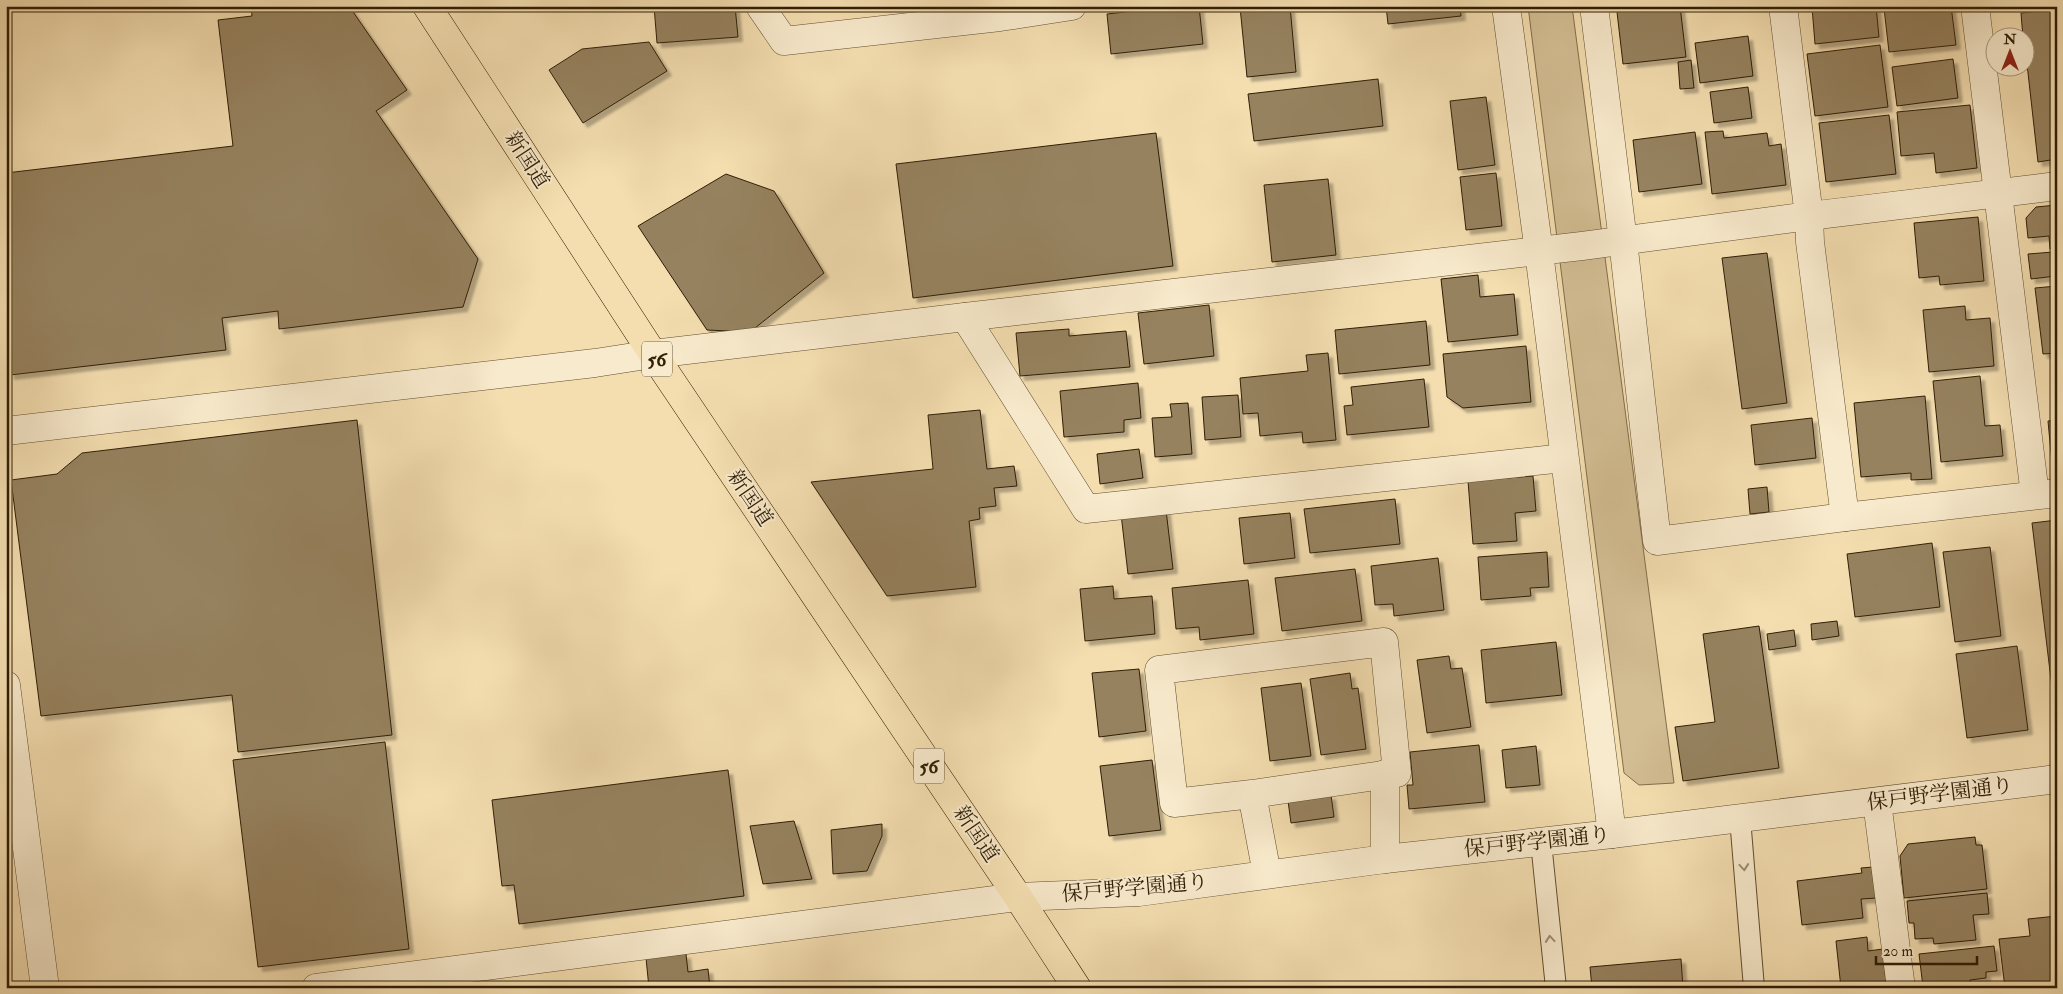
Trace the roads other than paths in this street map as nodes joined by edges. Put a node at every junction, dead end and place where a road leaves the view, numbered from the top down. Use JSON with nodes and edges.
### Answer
{"nodes":[{"id":1,"x":426,"y":6,"type":"edge"},
{"id":2,"x":760,"y":6,"type":"edge"},
{"id":3,"x":1072,"y":6,"type":"edge"},
{"id":4,"x":1506,"y":6,"type":"edge"},
{"id":5,"x":1594,"y":6,"type":"edge"},
{"id":6,"x":1784,"y":6,"type":"edge"},
{"id":7,"x":1975,"y":6,"type":"edge"},
{"id":8,"x":1000,"y":12,"type":"edge"},
{"id":9,"x":2057,"y":186,"type":"edge"},
{"id":10,"x":1998,"y":192,"type":"junction"},
{"id":11,"x":1809,"y":216,"type":"junction"},
{"id":12,"x":1623,"y":241,"type":"junction"},
{"id":13,"x":1539,"y":252,"type":"junction"},
{"id":14,"x":965,"y":317,"type":"junction"},
{"id":15,"x":654,"y":354,"type":"junction"},
{"id":16,"x":6,"y":431,"type":"edge"},
{"id":17,"x":1564,"y":458,"type":"junction"},
{"id":18,"x":2046,"y":494,"type":"edge"},
{"id":19,"x":1845,"y":517,"type":"junction"},
{"id":20,"x":6,"y":685,"type":"edge"},
{"id":21,"x":1385,"y":774,"type":"junction"},
{"id":22,"x":2057,"y":779,"type":"edge"},
{"id":23,"x":1252,"y":794,"type":"junction"},
{"id":24,"x":1876,"y":802,"type":"junction"},
{"id":25,"x":1740,"y":818,"type":"junction"},
{"id":26,"x":1612,"y":834,"type":"junction"},
{"id":27,"x":1541,"y":842,"type":"junction"},
{"id":28,"x":1385,"y":859,"type":"junction"},
{"id":29,"x":1267,"y":874,"type":"junction"},
{"id":30,"x":1018,"y":896,"type":"junction"},
{"id":31,"x":45,"y":988,"type":"edge"},
{"id":32,"x":316,"y":988,"type":"edge"},
{"id":33,"x":1077,"y":988,"type":"edge"},
{"id":34,"x":1556,"y":988,"type":"edge"},
{"id":35,"x":1754,"y":988,"type":"edge"},
{"id":36,"x":1901,"y":988,"type":"edge"}],
"edges":[{"from":1,"to":15,"type":"main road","name":"新国道","number":"56"},
{"from":2,"to":8,"type":"street"},
{"from":3,"to":8,"type":"street"},
{"from":4,"to":13,"type":"street"},
{"from":5,"to":12,"type":"street"},
{"from":6,"to":11,"type":"street"},
{"from":7,"to":10,"type":"street"},
{"from":9,"to":10,"type":"street"},
{"from":10,"to":11,"type":"street"},
{"from":10,"to":18,"type":"street"},
{"from":11,"to":12,"type":"street"},
{"from":11,"to":19,"type":"street"},
{"from":12,"to":13,"type":"street"},
{"from":12,"to":19,"type":"street"},
{"from":13,"to":14,"type":"street"},
{"from":13,"to":17,"type":"street"},
{"from":14,"to":15,"type":"street"},
{"from":14,"to":17,"type":"street"},
{"from":15,"to":16,"type":"street"},
{"from":15,"to":30,"type":"main road","name":"新国道","number":"56"},
{"from":17,"to":26,"type":"street"},
{"from":18,"to":19,"type":"street"},
{"from":20,"to":31,"type":"street"},
{"from":21,"to":23,"type":"street"},
{"from":21,"to":23,"type":"street"},
{"from":21,"to":28,"type":"street"},
{"from":22,"to":24,"type":"street","name":"保戸野学園通り"},
{"from":23,"to":29,"type":"street"},
{"from":24,"to":25,"type":"street","name":"保戸野学園通り"},
{"from":24,"to":36,"type":"street"},
{"from":25,"to":26,"type":"street","name":"保戸野学園通り"},
{"from":25,"to":35,"type":"lane","one_way":true},
{"from":26,"to":27,"type":"street","name":"保戸野学園通り"},
{"from":27,"to":28,"type":"street","name":"保戸野学園通り"},
{"from":34,"to":27,"type":"lane","one_way":true},
{"from":28,"to":29,"type":"street","name":"保戸野学園通り"},
{"from":29,"to":30,"type":"street","name":"保戸野学園通り"},
{"from":30,"to":32,"type":"street","name":"保戸野学園通り"},
{"from":30,"to":33,"type":"main road","name":"新国道","number":"56"}]}
